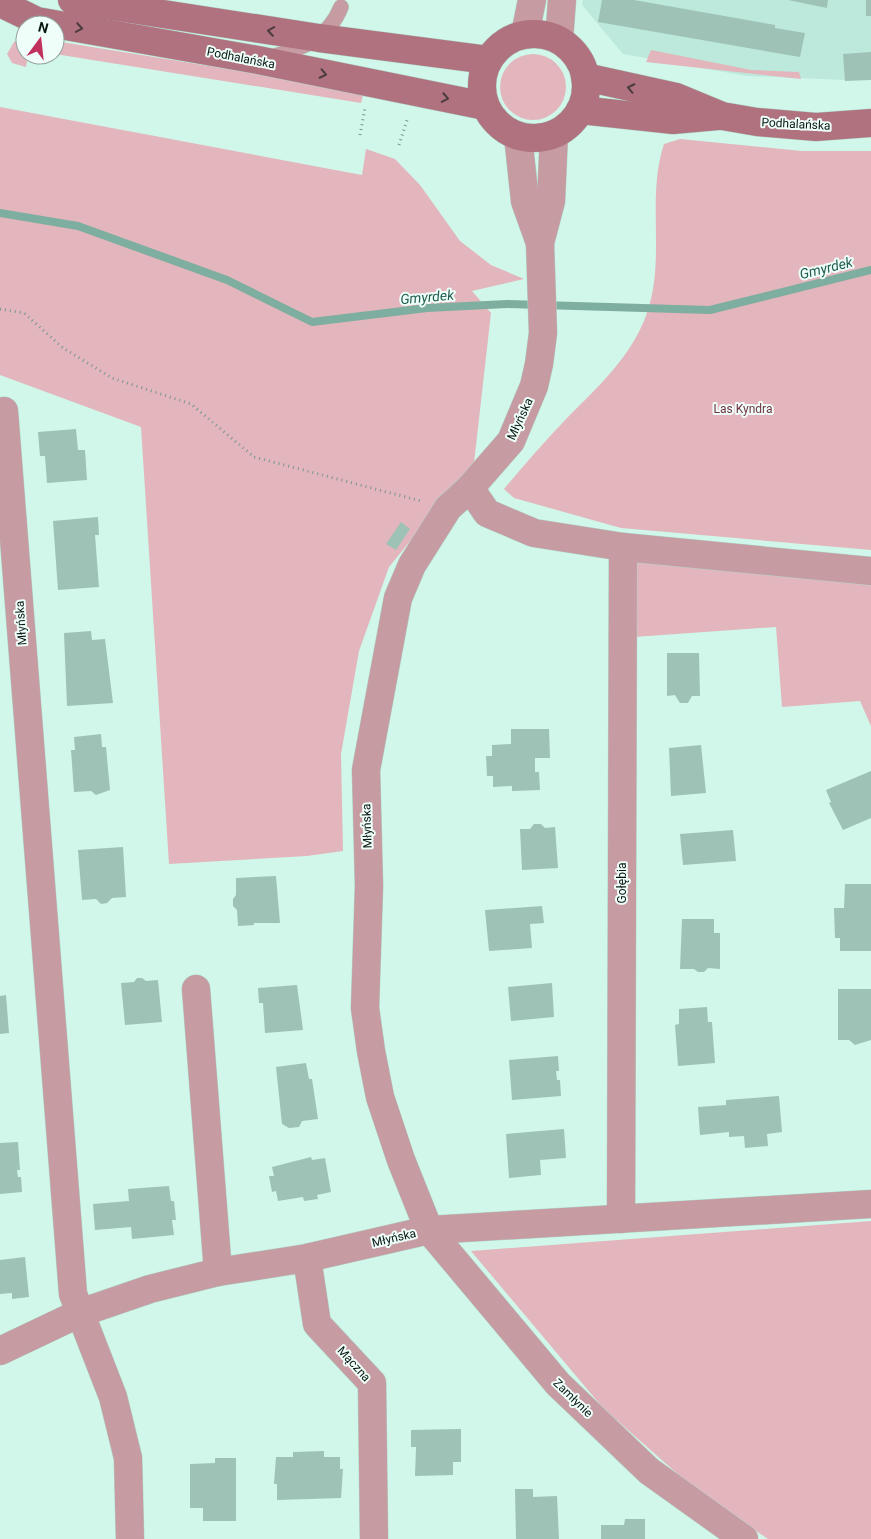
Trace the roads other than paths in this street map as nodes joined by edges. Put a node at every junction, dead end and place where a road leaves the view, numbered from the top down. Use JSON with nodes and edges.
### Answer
{"nodes":[{"id":1,"x":12,"y":0,"type":"edge"},
{"id":2,"x":72,"y":0,"type":"edge"},
{"id":3,"x":532,"y":0,"type":"edge"},
{"id":4,"x":562,"y":0,"type":"edge"},
{"id":5,"x":0,"y":2,"type":"edge"},
{"id":6,"x":341,"y":4,"type":"edge"},
{"id":7,"x":525,"y":34,"type":"junction"},
{"id":8,"x":319,"y":38,"type":"junction"},
{"id":9,"x":559,"y":40,"type":"junction"},
{"id":10,"x":367,"y":45,"type":"junction"},
{"id":11,"x":258,"y":60,"type":"junction"},
{"id":12,"x":488,"y":60,"type":"junction"},
{"id":13,"x":586,"y":77,"type":"junction"},
{"id":14,"x":485,"y":106,"type":"junction"},
{"id":15,"x":580,"y":110,"type":"junction"},
{"id":16,"x":722,"y":116,"type":"junction"},
{"id":17,"x":871,"y":123,"type":"edge"},
{"id":18,"x":554,"y":134,"type":"junction"},
{"id":19,"x":518,"y":136,"type":"junction"},
{"id":20,"x":540,"y":244,"type":"junction"},
{"id":21,"x":4,"y":411,"type":"dead end"},
{"id":22,"x":470,"y":488,"type":"junction"},
{"id":23,"x":623,"y":547,"type":"junction"},
{"id":24,"x":871,"y":571,"type":"edge"},
{"id":25,"x":196,"y":989,"type":"dead end"},
{"id":26,"x":871,"y":1204,"type":"edge"},
{"id":27,"x":621,"y":1219,"type":"junction"},
{"id":28,"x":429,"y":1230,"type":"junction"},
{"id":29,"x":306,"y":1258,"type":"junction"},
{"id":30,"x":218,"y":1272,"type":"junction"},
{"id":31,"x":80,"y":1314,"type":"junction"},
{"id":32,"x":0,"y":1351,"type":"edge"},
{"id":33,"x":130,"y":1539,"type":"edge"},
{"id":34,"x":374,"y":1539,"type":"edge"},
{"id":35,"x":744,"y":1539,"type":"edge"}],
"edges":[{"from":1,"to":5,"type":"street","name":"Podhalańska"},
{"from":8,"to":2,"type":"street","one_way":true},
{"from":3,"to":7,"type":"street"},
{"from":4,"to":9,"type":"street"},
{"from":5,"to":11,"type":"street","name":"Podhalańska","one_way":true},
{"from":6,"to":8,"type":"lane"},
{"from":6,"to":10,"type":"lane"},
{"from":7,"to":9,"type":"street"},
{"from":7,"to":12,"type":"street"},
{"from":8,"to":10,"type":"street"},
{"from":8,"to":11,"type":"lane"},
{"from":9,"to":13,"type":"street"},
{"from":10,"to":12,"type":"street"},
{"from":11,"to":14,"type":"street","name":"Podhalańska","one_way":true},
{"from":12,"to":14,"type":"street"},
{"from":13,"to":15,"type":"street"},
{"from":16,"to":13,"type":"street","name":"Podhalańska","one_way":true},
{"from":14,"to":19,"type":"street"},
{"from":15,"to":16,"type":"street","name":"Podhalańska"},
{"from":15,"to":18,"type":"street"},
{"from":16,"to":17,"type":"street","name":"Podhalańska"},
{"from":18,"to":19,"type":"street"},
{"from":18,"to":20,"type":"street","name":"Młyńska"},
{"from":19,"to":20,"type":"street","name":"Młyńska"},
{"from":20,"to":22,"type":"street","name":"Młyńska"},
{"from":21,"to":31,"type":"street","name":"Młyńska"},
{"from":22,"to":23,"type":"street"},
{"from":22,"to":28,"type":"street","name":"Młyńska"},
{"from":23,"to":24,"type":"street"},
{"from":23,"to":27,"type":"street","name":"Gołębia"},
{"from":25,"to":30,"type":"street"},
{"from":26,"to":27,"type":"street"},
{"from":27,"to":28,"type":"street"},
{"from":28,"to":29,"type":"street","name":"Młyńska"},
{"from":28,"to":35,"type":"street","name":"Zamłynie"},
{"from":29,"to":30,"type":"street","name":"Młyńska"},
{"from":29,"to":34,"type":"street","name":"Mączna"},
{"from":30,"to":31,"type":"street","name":"Młyńska"},
{"from":31,"to":32,"type":"street","name":"Młyńska"},
{"from":31,"to":33,"type":"street"}]}
